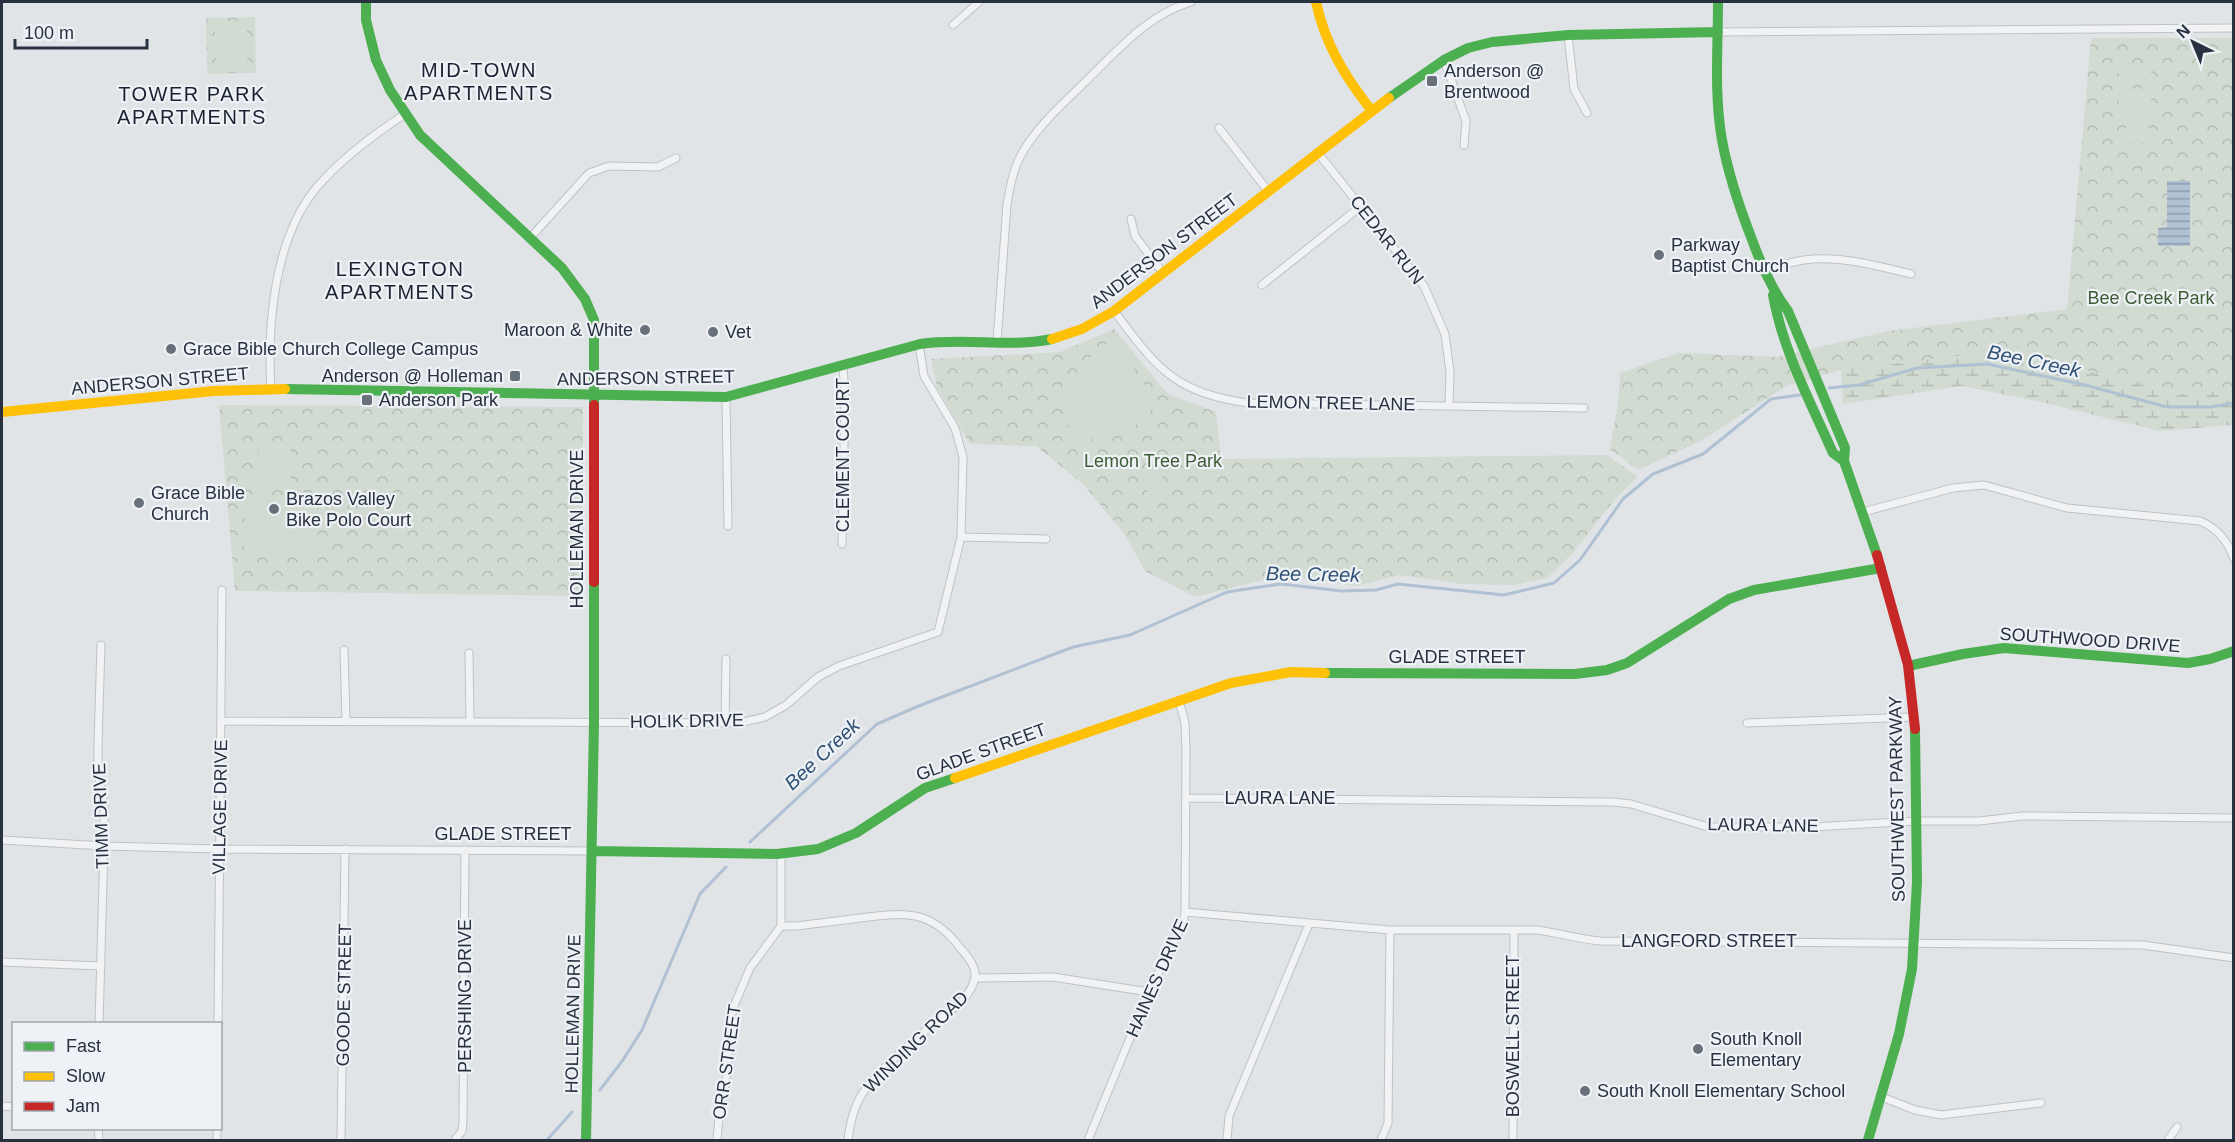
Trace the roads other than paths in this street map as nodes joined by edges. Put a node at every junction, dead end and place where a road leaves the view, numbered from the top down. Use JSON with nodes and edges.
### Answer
{"nodes":[{"id":1,"x":366,"y":2,"type":"edge"},
{"id":2,"x":979,"y":2,"type":"edge"},
{"id":3,"x":1191,"y":2,"type":"edge"},
{"id":4,"x":1316,"y":2,"type":"edge"},
{"id":5,"x":1718,"y":2,"type":"edge"},
{"id":6,"x":953,"y":25,"type":"dead end"},
{"id":7,"x":2234,"y":28,"type":"edge"},
{"id":8,"x":1718,"y":32,"type":"junction"},
{"id":9,"x":1568,"y":34,"type":"junction"},
{"id":10,"x":1444,"y":60,"type":"junction"},
{"id":11,"x":1372,"y":111,"type":"junction"},
{"id":12,"x":1587,"y":113,"type":"dead end"},
{"id":13,"x":405,"y":114,"type":"junction"},
{"id":14,"x":1219,"y":129,"type":"dead end"},
{"id":15,"x":1464,"y":145,"type":"dead end"},
{"id":16,"x":1318,"y":153,"type":"junction"},
{"id":17,"x":676,"y":158,"type":"dead end"},
{"id":18,"x":1268,"y":191,"type":"junction"},
{"id":19,"x":1360,"y":207,"type":"junction"},
{"id":20,"x":1131,"y":219,"type":"dead end"},
{"id":21,"x":530,"y":238,"type":"junction"},
{"id":22,"x":1764,"y":272,"type":"junction"},
{"id":23,"x":1163,"y":273,"type":"junction"},
{"id":24,"x":1911,"y":274,"type":"dead end"},
{"id":25,"x":1262,"y":285,"type":"dead end"},
{"id":26,"x":1114,"y":311,"type":"junction"},
{"id":27,"x":997,"y":342,"type":"junction"},
{"id":28,"x":919,"y":344,"type":"junction"},
{"id":29,"x":843,"y":366,"type":"junction"},
{"id":30,"x":271,"y":389,"type":"junction"},
{"id":31,"x":593,"y":396,"type":"junction"},
{"id":32,"x":726,"y":397,"type":"junction"},
{"id":33,"x":1449,"y":405,"type":"junction"},
{"id":34,"x":1584,"y":408,"type":"dead end"},
{"id":35,"x":2,"y":412,"type":"edge"},
{"id":36,"x":1863,"y":512,"type":"junction"},
{"id":37,"x":728,"y":526,"type":"dead end"},
{"id":38,"x":961,"y":537,"type":"junction"},
{"id":39,"x":1046,"y":539,"type":"dead end"},
{"id":40,"x":842,"y":544,"type":"dead end"},
{"id":41,"x":2234,"y":558,"type":"edge"},
{"id":42,"x":1881,"y":568,"type":"junction"},
{"id":43,"x":222,"y":590,"type":"dead end"},
{"id":44,"x":101,"y":645,"type":"dead end"},
{"id":45,"x":344,"y":650,"type":"dead end"},
{"id":46,"x":2234,"y":651,"type":"edge"},
{"id":47,"x":469,"y":653,"type":"dead end"},
{"id":48,"x":726,"y":659,"type":"dead end"},
{"id":49,"x":1908,"y":666,"type":"junction"},
{"id":50,"x":1179,"y":700,"type":"junction"},
{"id":51,"x":1914,"y":717,"type":"junction"},
{"id":52,"x":221,"y":721,"type":"junction"},
{"id":53,"x":346,"y":722,"type":"junction"},
{"id":54,"x":470,"y":722,"type":"junction"},
{"id":55,"x":594,"y":723,"type":"junction"},
{"id":56,"x":1747,"y":723,"type":"dead end"},
{"id":57,"x":725,"y":724,"type":"junction"},
{"id":58,"x":1186,"y":798,"type":"junction"},
{"id":59,"x":2234,"y":818,"type":"edge"},
{"id":60,"x":1916,"y":820,"type":"junction"},
{"id":61,"x":2,"y":840,"type":"edge"},
{"id":62,"x":104,"y":846,"type":"junction"},
{"id":63,"x":220,"y":849,"type":"junction"},
{"id":64,"x":345,"y":849,"type":"junction"},
{"id":65,"x":465,"y":850,"type":"junction"},
{"id":66,"x":593,"y":851,"type":"junction"},
{"id":67,"x":781,"y":854,"type":"junction"},
{"id":68,"x":1185,"y":912,"type":"junction"},
{"id":69,"x":1310,"y":924,"type":"junction"},
{"id":70,"x":781,"y":926,"type":"junction"},
{"id":71,"x":1390,"y":930,"type":"junction"},
{"id":72,"x":1514,"y":931,"type":"junction"},
{"id":73,"x":1915,"y":942,"type":"junction"},
{"id":74,"x":2234,"y":958,"type":"edge"},
{"id":75,"x":2,"y":962,"type":"edge"},
{"id":76,"x":101,"y":966,"type":"junction"},
{"id":77,"x":975,"y":978,"type":"junction"},
{"id":78,"x":1149,"y":992,"type":"junction"},
{"id":79,"x":99,"y":1022,"type":"edge"},
{"id":80,"x":218,"y":1022,"type":"edge"},
{"id":81,"x":1881,"y":1097,"type":"junction"},
{"id":82,"x":2041,"y":1103,"type":"dead end"},
{"id":83,"x":2177,"y":1127,"type":"dead end"},
{"id":84,"x":341,"y":1140,"type":"edge"},
{"id":85,"x":455,"y":1140,"type":"edge"},
{"id":86,"x":586,"y":1140,"type":"edge"},
{"id":87,"x":717,"y":1140,"type":"edge"},
{"id":88,"x":849,"y":1140,"type":"edge"},
{"id":89,"x":1088,"y":1140,"type":"edge"},
{"id":90,"x":1227,"y":1140,"type":"edge"},
{"id":91,"x":1381,"y":1140,"type":"edge"},
{"id":92,"x":1513,"y":1140,"type":"edge"},
{"id":93,"x":1868,"y":1140,"type":"edge"},
{"id":94,"x":2168,"y":1140,"type":"edge"}],
"edges":[{"from":1,"to":13,"type":"street","name":"HOLLEMAN DRIVE"},
{"from":2,"to":6,"type":"street"},
{"from":3,"to":27,"type":"street"},
{"from":4,"to":11,"type":"street"},
{"from":5,"to":8,"type":"street","name":"SOUTHWEST PARKWAY"},
{"from":7,"to":8,"type":"street","name":"ANDERSON STREET"},
{"from":8,"to":9,"type":"street","name":"ANDERSON STREET"},
{"from":8,"to":22,"type":"street","name":"SOUTHWEST PARKWAY"},
{"from":9,"to":10,"type":"street","name":"ANDERSON STREET"},
{"from":9,"to":12,"type":"street"},
{"from":10,"to":11,"type":"street","name":"ANDERSON STREET"},
{"from":10,"to":15,"type":"street"},
{"from":11,"to":16,"type":"street","name":"ANDERSON STREET"},
{"from":13,"to":21,"type":"street","name":"HOLLEMAN DRIVE"},
{"from":13,"to":30,"type":"street"},
{"from":14,"to":18,"type":"street"},
{"from":16,"to":18,"type":"street","name":"ANDERSON STREET"},
{"from":16,"to":19,"type":"street","name":"CEDAR RUN"},
{"from":17,"to":21,"type":"street"},
{"from":18,"to":23,"type":"street","name":"ANDERSON STREET"},
{"from":19,"to":25,"type":"street"},
{"from":19,"to":33,"type":"street","name":"CEDAR RUN"},
{"from":20,"to":23,"type":"street"},
{"from":21,"to":31,"type":"street","name":"HOLLEMAN DRIVE"},
{"from":22,"to":24,"type":"street"},
{"from":22,"to":36,"type":"street","name":"SOUTHWEST PARKWAY"},
{"from":23,"to":26,"type":"street","name":"ANDERSON STREET"},
{"from":26,"to":27,"type":"street","name":"ANDERSON STREET"},
{"from":26,"to":33,"type":"street","name":"LEMON TREE LANE"},
{"from":27,"to":28,"type":"street","name":"ANDERSON STREET"},
{"from":28,"to":29,"type":"street","name":"ANDERSON STREET"},
{"from":28,"to":38,"type":"street","name":"HOLIK DRIVE"},
{"from":29,"to":32,"type":"street","name":"ANDERSON STREET"},
{"from":29,"to":40,"type":"street","name":"CLEMENT COURT"},
{"from":30,"to":31,"type":"street","name":"ANDERSON STREET"},
{"from":30,"to":35,"type":"street","name":"ANDERSON STREET"},
{"from":31,"to":32,"type":"street","name":"ANDERSON STREET"},
{"from":31,"to":55,"type":"street","name":"HOLLEMAN DRIVE"},
{"from":32,"to":37,"type":"street"},
{"from":33,"to":34,"type":"street","name":"LEMON TREE LANE"},
{"from":36,"to":41,"type":"street"},
{"from":36,"to":42,"type":"street","name":"SOUTHWEST PARKWAY"},
{"from":38,"to":39,"type":"street"},
{"from":38,"to":57,"type":"street","name":"HOLIK DRIVE"},
{"from":42,"to":49,"type":"street","name":"SOUTHWEST PARKWAY"},
{"from":42,"to":50,"type":"street","name":"GLADE STREET"},
{"from":43,"to":52,"type":"street","name":"VILLAGE DRIVE"},
{"from":44,"to":62,"type":"street","name":"TIMM DRIVE"},
{"from":45,"to":53,"type":"street"},
{"from":46,"to":49,"type":"street","name":"SOUTHWOOD DRIVE"},
{"from":47,"to":54,"type":"street"},
{"from":48,"to":57,"type":"street"},
{"from":49,"to":51,"type":"street","name":"SOUTHWEST PARKWAY"},
{"from":50,"to":58,"type":"street","name":"HAINES DRIVE"},
{"from":50,"to":67,"type":"street","name":"GLADE STREET"},
{"from":51,"to":56,"type":"street"},
{"from":51,"to":60,"type":"street","name":"SOUTHWEST PARKWAY"},
{"from":52,"to":53,"type":"street","name":"HOLIK DRIVE"},
{"from":52,"to":63,"type":"street","name":"VILLAGE DRIVE"},
{"from":53,"to":54,"type":"street","name":"HOLIK DRIVE"},
{"from":54,"to":55,"type":"street","name":"HOLIK DRIVE"},
{"from":55,"to":57,"type":"street","name":"HOLIK DRIVE"},
{"from":55,"to":66,"type":"street","name":"HOLLEMAN DRIVE"},
{"from":58,"to":60,"type":"street","name":"LAURA LANE"},
{"from":58,"to":68,"type":"street","name":"HAINES DRIVE"},
{"from":59,"to":60,"type":"street","name":"LAURA LANE"},
{"from":60,"to":73,"type":"street","name":"SOUTHWEST PARKWAY"},
{"from":61,"to":62,"type":"street","name":"GLADE STREET"},
{"from":62,"to":63,"type":"street","name":"GLADE STREET"},
{"from":62,"to":76,"type":"street","name":"TIMM DRIVE"},
{"from":63,"to":64,"type":"street","name":"GLADE STREET"},
{"from":63,"to":80,"type":"street","name":"VILLAGE DRIVE"},
{"from":64,"to":65,"type":"street","name":"GLADE STREET"},
{"from":64,"to":84,"type":"street","name":"GOODE STREET"},
{"from":65,"to":66,"type":"street","name":"GLADE STREET"},
{"from":65,"to":85,"type":"street","name":"PERSHING DRIVE"},
{"from":66,"to":67,"type":"street","name":"GLADE STREET"},
{"from":66,"to":86,"type":"street","name":"HOLLEMAN DRIVE"},
{"from":67,"to":70,"type":"street"},
{"from":68,"to":69,"type":"street","name":"LANGFORD STREET"},
{"from":68,"to":78,"type":"street","name":"HAINES DRIVE"},
{"from":69,"to":71,"type":"street","name":"LANGFORD STREET"},
{"from":69,"to":90,"type":"street"},
{"from":70,"to":77,"type":"street"},
{"from":70,"to":87,"type":"street","name":"ORR STREET"},
{"from":71,"to":72,"type":"street","name":"LANGFORD STREET"},
{"from":71,"to":91,"type":"street"},
{"from":72,"to":73,"type":"street","name":"LANGFORD STREET"},
{"from":72,"to":92,"type":"street","name":"BOSWELL STREET"},
{"from":73,"to":74,"type":"street","name":"LANGFORD STREET"},
{"from":73,"to":81,"type":"street","name":"SOUTHWEST PARKWAY"},
{"from":75,"to":76,"type":"street"},
{"from":76,"to":79,"type":"street","name":"TIMM DRIVE"},
{"from":77,"to":78,"type":"street"},
{"from":77,"to":88,"type":"street","name":"WINDING ROAD"},
{"from":78,"to":89,"type":"street","name":"HAINES DRIVE"},
{"from":81,"to":82,"type":"street"},
{"from":81,"to":93,"type":"street","name":"SOUTHWEST PARKWAY"},
{"from":83,"to":94,"type":"street"}]}
